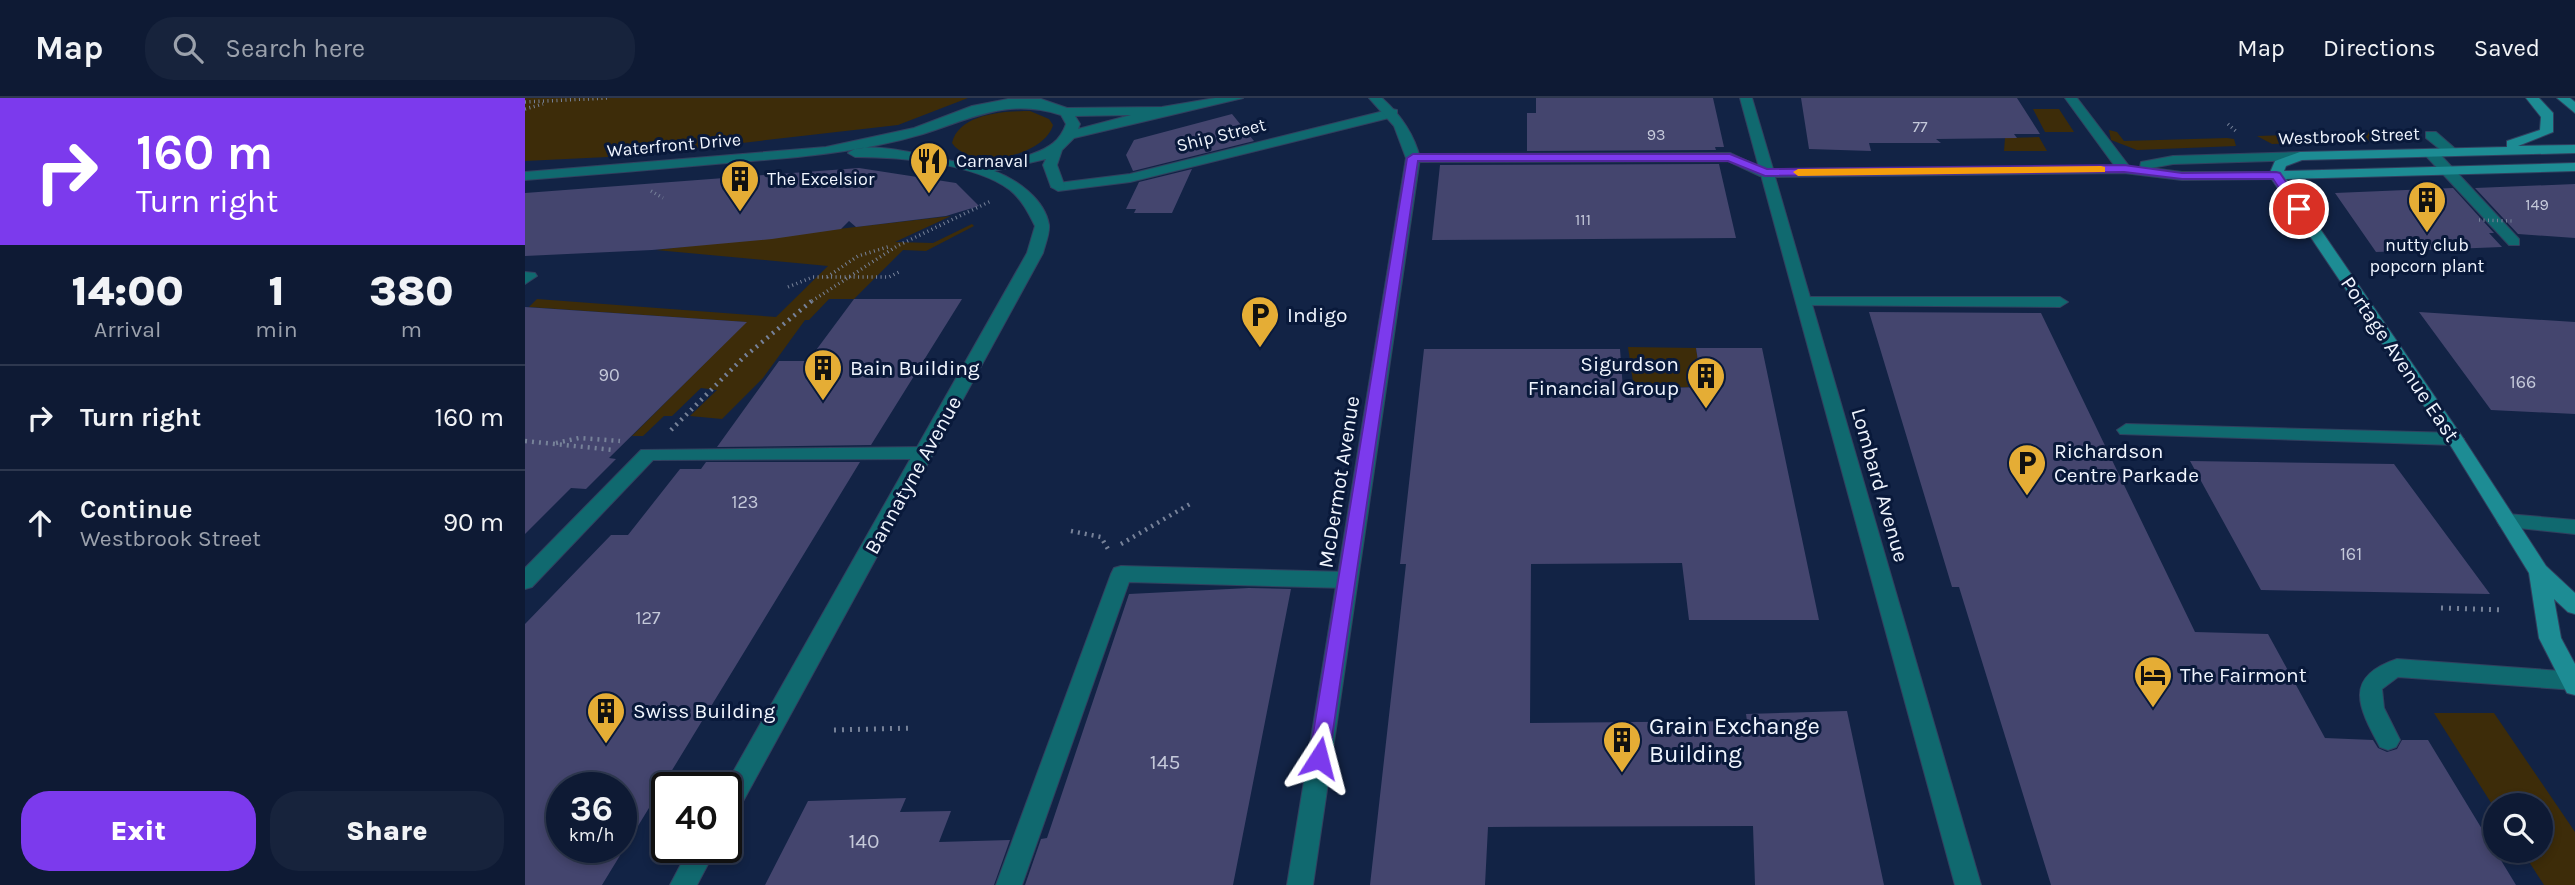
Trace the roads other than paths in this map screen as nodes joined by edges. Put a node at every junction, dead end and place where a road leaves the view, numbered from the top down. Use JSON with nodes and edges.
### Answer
{"nodes":[{"id":1,"x":1237,"y":98,"type":"edge"},
{"id":2,"x":1375,"y":98,"type":"edge"},
{"id":3,"x":1745,"y":98,"type":"edge"},
{"id":4,"x":2071,"y":98,"type":"edge"},
{"id":5,"x":2532,"y":98,"type":"edge"},
{"id":6,"x":2563,"y":98,"type":"edge"},
{"id":7,"x":2575,"y":109,"type":"edge"},
{"id":8,"x":1162,"y":111,"type":"junction"},
{"id":9,"x":1066,"y":112,"type":"junction"},
{"id":10,"x":1392,"y":113,"type":"junction"},
{"id":11,"x":954,"y":118,"type":"junction"},
{"id":12,"x":1069,"y":135,"type":"junction"},
{"id":13,"x":2431,"y":135,"type":"dead end"},
{"id":14,"x":1057,"y":146,"type":"junction"},
{"id":15,"x":2575,"y":149,"type":"edge"},
{"id":16,"x":826,"y":151,"type":"junction"},
{"id":17,"x":2452,"y":152,"type":"junction"},
{"id":18,"x":2477,"y":152,"type":"junction"},
{"id":19,"x":2431,"y":153,"type":"junction"},
{"id":20,"x":2300,"y":156,"type":"junction"},
{"id":21,"x":1413,"y":158,"type":"junction"},
{"id":22,"x":948,"y":163,"type":"junction"},
{"id":23,"x":969,"y":167,"type":"junction"},
{"id":24,"x":2575,"y":167,"type":"edge"},
{"id":25,"x":2124,"y":169,"type":"junction"},
{"id":26,"x":2449,"y":172,"type":"junction"},
{"id":27,"x":1765,"y":173,"type":"junction"},
{"id":28,"x":2276,"y":175,"type":"junction"},
{"id":29,"x":525,"y":176,"type":"edge"},
{"id":30,"x":2514,"y":242,"type":"dead end"},
{"id":31,"x":1805,"y":302,"type":"junction"},
{"id":32,"x":2060,"y":302,"type":"dead end"},
{"id":33,"x":2126,"y":430,"type":"dead end"},
{"id":34,"x":2455,"y":439,"type":"junction"},
{"id":35,"x":925,"y":453,"type":"junction"},
{"id":36,"x":2507,"y":521,"type":"junction"},
{"id":37,"x":2575,"y":527,"type":"edge"},
{"id":38,"x":2539,"y":572,"type":"junction"},
{"id":39,"x":1347,"y":580,"type":"junction"},
{"id":40,"x":525,"y":582,"type":"edge"},
{"id":41,"x":2575,"y":606,"type":"edge"},
{"id":42,"x":2574,"y":682,"type":"edge"},
{"id":43,"x":2388,"y":740,"type":"dead end"},
{"id":44,"x":742,"y":779,"type":"edge"},
{"id":45,"x":695,"y":863,"type":"edge"},
{"id":46,"x":683,"y":885,"type":"edge"},
{"id":47,"x":1009,"y":885,"type":"edge"},
{"id":48,"x":1300,"y":885,"type":"edge"},
{"id":49,"x":1968,"y":885,"type":"edge"}],
"edges":[{"from":1,"to":8,"type":"street","name":"Waterfront Drive"},
{"from":2,"to":10,"type":"street","name":"McDermot Avenue"},
{"from":3,"to":27,"type":"street","name":"Lombard Avenue"},
{"from":4,"to":25,"type":"street"},
{"from":5,"to":18,"type":"main road"},
{"from":6,"to":7,"type":"main road"},
{"from":8,"to":9,"type":"street","name":"Waterfront Drive"},
{"from":8,"to":12,"type":"street","name":"Waterfront Drive"},
{"from":9,"to":11,"type":"street","name":"Waterfront Drive"},
{"from":9,"to":12,"type":"street"},
{"from":10,"to":14,"type":"street","name":"Ship Street"},
{"from":10,"to":21,"type":"street","name":"McDermot Avenue"},
{"from":11,"to":16,"type":"street","name":"Waterfront Drive"},
{"from":11,"to":22,"type":"street","name":"Waterfront Drive"},
{"from":12,"to":14,"type":"street","name":"Waterfront Drive"},
{"from":13,"to":17,"type":"street"},
{"from":14,"to":23,"type":"street","name":"Waterfront Drive"},
{"from":15,"to":18,"type":"main road","name":"Westbrook Street"},
{"from":16,"to":22,"type":"street","name":"Waterfront Drive"},
{"from":16,"to":29,"type":"street","name":"Waterfront Drive"},
{"from":17,"to":18,"type":"main road","name":"Westbrook Street"},
{"from":17,"to":19,"type":"main road","name":"Westbrook Street"},
{"from":19,"to":20,"type":"main road","name":"Westbrook Street"},
{"from":19,"to":26,"type":"street"},
{"from":20,"to":25,"type":"street","name":"Westbrook Street"},
{"from":20,"to":28,"type":"main road"},
{"from":21,"to":27,"type":"street"},
{"from":21,"to":39,"type":"street","name":"McDermot Avenue"},
{"from":22,"to":23,"type":"street","name":"Waterfront Drive"},
{"from":23,"to":35,"type":"street","name":"Bannatyne Avenue"},
{"from":24,"to":26,"type":"main road","name":"Westbrook Street"},
{"from":25,"to":27,"type":"street","name":"Westbrook Street"},
{"from":25,"to":28,"type":"street","name":"Westbrook Street"},
{"from":26,"to":28,"type":"main road","name":"Westbrook Street"},
{"from":26,"to":30,"type":"street"},
{"from":27,"to":31,"type":"street","name":"Lombard Avenue"},
{"from":28,"to":34,"type":"main road","name":"Portage Avenue East"},
{"from":31,"to":32,"type":"street"},
{"from":31,"to":49,"type":"street","name":"Lombard Avenue"},
{"from":33,"to":34,"type":"street"},
{"from":34,"to":36,"type":"main road","name":"Portage Avenue East"},
{"from":35,"to":40,"type":"street"},
{"from":35,"to":44,"type":"street","name":"Bannatyne Avenue"},
{"from":36,"to":37,"type":"street"},
{"from":36,"to":38,"type":"main road","name":"Portage Avenue East"},
{"from":38,"to":41,"type":"main road","name":"Portage Avenue East"},
{"from":38,"to":42,"type":"main road","name":"Portage Avenue East"},
{"from":39,"to":47,"type":"street"},
{"from":39,"to":48,"type":"street","name":"McDermot Avenue"},
{"from":42,"to":43,"type":"street"},
{"from":45,"to":46,"type":"street"}]}
